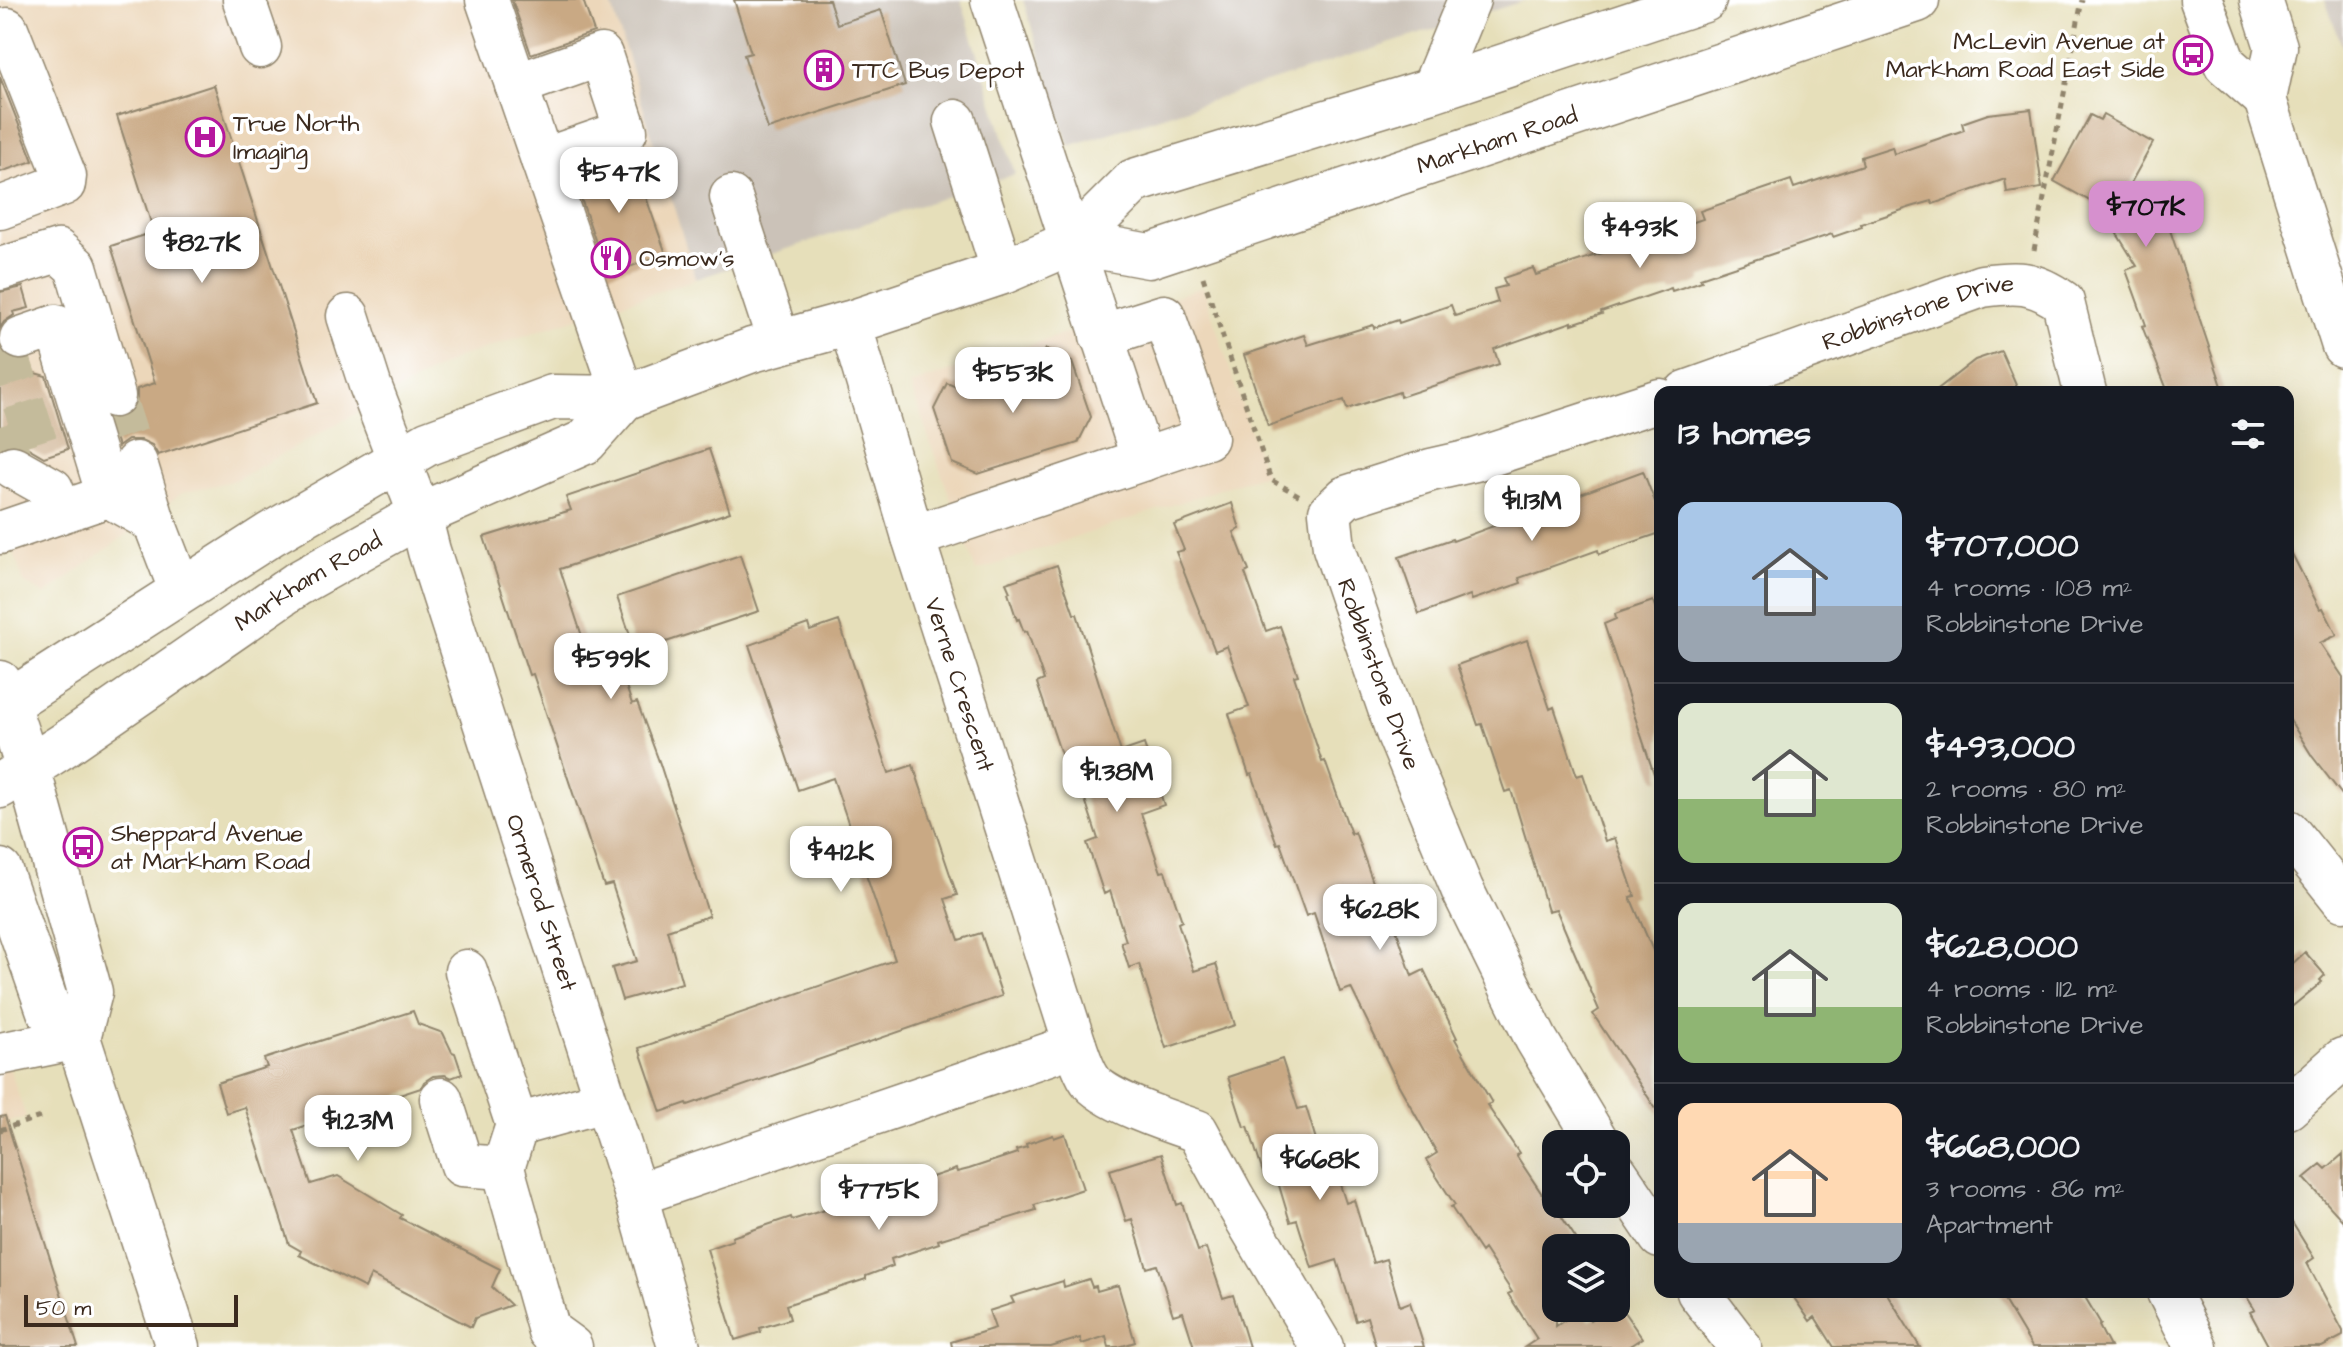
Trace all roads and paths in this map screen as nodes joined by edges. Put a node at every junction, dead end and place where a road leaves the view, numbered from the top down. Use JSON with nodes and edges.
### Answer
{"nodes":[{"id":1,"x":9,"y":0,"type":"edge"},
{"id":2,"x":244,"y":0,"type":"edge"},
{"id":3,"x":487,"y":0,"type":"edge"},
{"id":4,"x":992,"y":0,"type":"edge"},
{"id":5,"x":1469,"y":0,"type":"edge"},
{"id":6,"x":1704,"y":0,"type":"edge"},
{"id":7,"x":1917,"y":0,"type":"edge"},
{"id":8,"x":2082,"y":0,"type":"edge"},
{"id":9,"x":2201,"y":0,"type":"edge"},
{"id":10,"x":2261,"y":0,"type":"edge"},
{"id":11,"x":0,"y":3,"type":"edge"},
{"id":12,"x":0,"y":31,"type":"edge"},
{"id":13,"x":260,"y":47,"type":"dead end"},
{"id":14,"x":516,"y":85,"type":"junction"},
{"id":15,"x":1432,"y":90,"type":"junction"},
{"id":16,"x":2265,"y":99,"type":"junction"},
{"id":17,"x":955,"y":121,"type":"dead end"},
{"id":18,"x":542,"y":160,"type":"junction"},
{"id":19,"x":731,"y":197,"type":"dead end"},
{"id":20,"x":0,"y":208,"type":"edge"},
{"id":21,"x":2327,"y":238,"type":"edge"},
{"id":22,"x":1073,"y":242,"type":"junction"},
{"id":23,"x":0,"y":269,"type":"edge"},
{"id":24,"x":1003,"y":272,"type":"junction"},
{"id":25,"x":1203,"y":277,"type":"dead end"},
{"id":26,"x":2028,"y":283,"type":"junction"},
{"id":27,"x":348,"y":316,"type":"dead end"},
{"id":28,"x":850,"y":323,"type":"junction"},
{"id":29,"x":26,"y":336,"type":"dead end"},
{"id":30,"x":1101,"y":336,"type":"junction"},
{"id":31,"x":779,"y":343,"type":"junction"},
{"id":32,"x":2343,"y":346,"type":"edge"},
{"id":33,"x":69,"y":357,"type":"junction"},
{"id":34,"x":1703,"y":386,"type":"edge"},
{"id":35,"x":2084,"y":386,"type":"edge"},
{"id":36,"x":114,"y":396,"type":"tunnel mouth"},
{"id":37,"x":624,"y":398,"type":"junction"},
{"id":38,"x":1654,"y":402,"type":"edge"},
{"id":39,"x":399,"y":459,"type":"junction"},
{"id":40,"x":1143,"y":460,"type":"junction"},
{"id":41,"x":136,"y":463,"type":"tunnel mouth"},
{"id":42,"x":108,"y":496,"type":"junction"},
{"id":43,"x":1330,"y":512,"type":"junction"},
{"id":44,"x":420,"y":515,"type":"junction"},
{"id":45,"x":154,"y":522,"type":"junction"},
{"id":46,"x":0,"y":533,"type":"edge"},
{"id":47,"x":913,"y":537,"type":"junction"},
{"id":48,"x":181,"y":592,"type":"junction"},
{"id":49,"x":2,"y":698,"type":"edge"},
{"id":50,"x":14,"y":777,"type":"edge"},
{"id":51,"x":2294,"y":839,"type":"edge"},
{"id":52,"x":0,"y":871,"type":"edge"},
{"id":53,"x":2343,"y":900,"type":"edge"},
{"id":54,"x":466,"y":971,"type":"dead end"},
{"id":55,"x":78,"y":1038,"type":"junction"},
{"id":56,"x":1075,"y":1045,"type":"junction"},
{"id":57,"x":0,"y":1054,"type":"edge"},
{"id":58,"x":2343,"y":1059,"type":"edge"},
{"id":59,"x":441,"y":1099,"type":"dead end"},
{"id":60,"x":604,"y":1101,"type":"junction"},
{"id":61,"x":2294,"y":1103,"type":"edge"},
{"id":62,"x":40,"y":1117,"type":"dead end"},
{"id":63,"x":517,"y":1125,"type":"junction"},
{"id":64,"x":0,"y":1130,"type":"edge"},
{"id":65,"x":1591,"y":1130,"type":"edge"},
{"id":66,"x":503,"y":1168,"type":"junction"},
{"id":67,"x":1630,"y":1193,"type":"edge"},
{"id":68,"x":636,"y":1195,"type":"junction"},
{"id":69,"x":1654,"y":1228,"type":"edge"},
{"id":70,"x":1703,"y":1298,"type":"edge"},
{"id":71,"x":2171,"y":1298,"type":"edge"},
{"id":72,"x":668,"y":1344,"type":"edge"},
{"id":73,"x":178,"y":1347,"type":"edge"},
{"id":74,"x":571,"y":1347,"type":"edge"},
{"id":75,"x":1322,"y":1347,"type":"edge"},
{"id":76,"x":1740,"y":1347,"type":"edge"},
{"id":77,"x":2196,"y":1347,"type":"edge"}],
"edges":[{"from":1,"to":11,"type":"street"},
{"from":2,"to":13,"type":"street"},
{"from":3,"to":14,"type":"street"},
{"from":4,"to":22,"type":"street"},
{"from":5,"to":15,"type":"street"},
{"from":6,"to":15,"type":"main road","name":"Markham Road"},
{"from":7,"to":22,"type":"main road","name":"Markham Road"},
{"from":8,"to":26,"type":"path"},
{"from":9,"to":16,"type":"street"},
{"from":10,"to":16,"type":"street"},
{"from":12,"to":20,"type":"street"},
{"from":14,"to":18,"type":"street"},
{"from":14,"to":18,"type":"street"},
{"from":15,"to":22,"type":"main road","name":"Markham Road"},
{"from":16,"to":21,"type":"street"},
{"from":17,"to":24,"type":"street"},
{"from":18,"to":37,"type":"street"},
{"from":19,"to":31,"type":"street"},
{"from":21,"to":32,"type":"street"},
{"from":22,"to":24,"type":"main road","name":"Markham Road"},
{"from":22,"to":30,"type":"street"},
{"from":23,"to":33,"type":"street"},
{"from":24,"to":28,"type":"main road","name":"Markham Road"},
{"from":25,"to":43,"type":"path"},
{"from":26,"to":34,"type":"street","name":"Robbinstone Drive"},
{"from":26,"to":35,"type":"street","name":"Robbinstone Drive"},
{"from":27,"to":39,"type":"street","name":"Ormerod Street"},
{"from":28,"to":31,"type":"main road","name":"Markham Road"},
{"from":28,"to":47,"type":"street","name":"Verne Crescent"},
{"from":29,"to":33,"type":"street"},
{"from":30,"to":40,"type":"street"},
{"from":30,"to":40,"type":"street"},
{"from":31,"to":37,"type":"main road","name":"Markham Road"},
{"from":33,"to":36,"type":"street"},
{"from":33,"to":42,"type":"street"},
{"from":37,"to":39,"type":"main road","name":"Markham Road"},
{"from":37,"to":44,"type":"main road","name":"Markham Road"},
{"from":38,"to":43,"type":"street"},
{"from":39,"to":44,"type":"street","name":"Ormerod Street"},
{"from":39,"to":48,"type":"main road","name":"Markham Road"},
{"from":40,"to":47,"type":"street"},
{"from":41,"to":45,"type":"street"},
{"from":42,"to":45,"type":"street"},
{"from":42,"to":46,"type":"street"},
{"from":43,"to":65,"type":"street","name":"Robbinstone Drive"},
{"from":44,"to":50,"type":"main road","name":"Markham Road"},
{"from":44,"to":60,"type":"street","name":"Ormerod Street"},
{"from":45,"to":48,"type":"street"},
{"from":47,"to":56,"type":"street","name":"Verne Crescent"},
{"from":48,"to":49,"type":"main road","name":"Markham Road"},
{"from":49,"to":50,"type":"main road"},
{"from":50,"to":55,"type":"main road"},
{"from":51,"to":53,"type":"street"},
{"from":52,"to":55,"type":"main road"},
{"from":54,"to":63,"type":"street"},
{"from":55,"to":57,"type":"street"},
{"from":55,"to":73,"type":"main road"},
{"from":56,"to":68,"type":"street"},
{"from":56,"to":75,"type":"street","name":"Verne Crescent"},
{"from":58,"to":61,"type":"street"},
{"from":59,"to":66,"type":"street"},
{"from":60,"to":63,"type":"street"},
{"from":60,"to":68,"type":"street","name":"Ormerod Street"},
{"from":62,"to":64,"type":"path"},
{"from":63,"to":66,"type":"street"},
{"from":66,"to":74,"type":"street"},
{"from":67,"to":69,"type":"street"},
{"from":68,"to":72,"type":"street","name":"Ormerod Street"},
{"from":70,"to":76,"type":"street"},
{"from":71,"to":77,"type":"street"}]}
